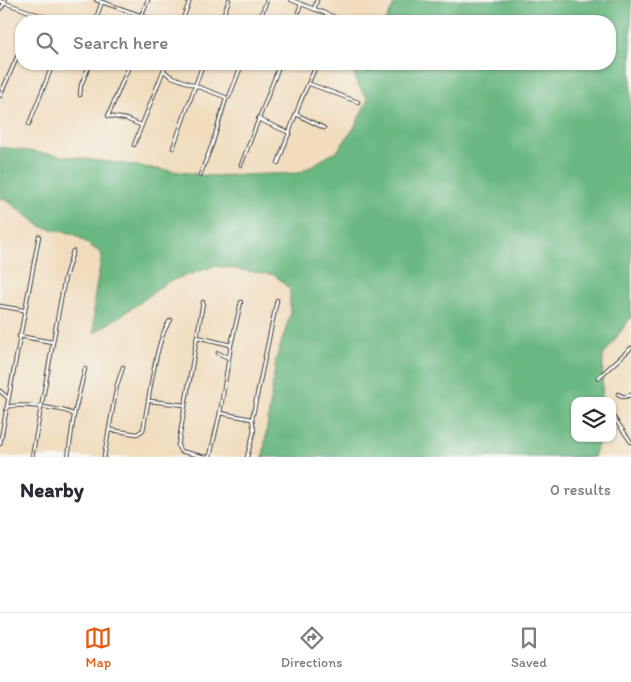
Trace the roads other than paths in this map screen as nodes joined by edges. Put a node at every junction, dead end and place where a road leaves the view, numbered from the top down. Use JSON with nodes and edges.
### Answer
{"nodes":[{"id":1,"x":96,"y":0,"type":"edge"},
{"id":2,"x":148,"y":0,"type":"edge"},
{"id":3,"x":190,"y":0,"type":"edge"},
{"id":4,"x":229,"y":0,"type":"edge"},
{"id":5,"x":267,"y":0,"type":"edge"},
{"id":6,"x":291,"y":0,"type":"edge"},
{"id":7,"x":317,"y":0,"type":"edge"},
{"id":8,"x":0,"y":1,"type":"edge"},
{"id":9,"x":5,"y":1,"type":"edge"},
{"id":10,"x":102,"y":2,"type":"junction"},
{"id":11,"x":301,"y":4,"type":"junction"},
{"id":12,"x":0,"y":9,"type":"edge"},
{"id":13,"x":314,"y":9,"type":"junction"},
{"id":14,"x":36,"y":14,"type":"joint"},
{"id":15,"x":39,"y":15,"type":"edge"},
{"id":16,"x":97,"y":15,"type":"edge"},
{"id":17,"x":138,"y":15,"type":"edge"},
{"id":18,"x":141,"y":15,"type":"edge"},
{"id":19,"x":184,"y":15,"type":"edge"},
{"id":20,"x":223,"y":15,"type":"edge"},
{"id":21,"x":261,"y":15,"type":"edge"},
{"id":22,"x":298,"y":15,"type":"edge"},
{"id":23,"x":326,"y":15,"type":"edge"},
{"id":24,"x":15,"y":62,"type":"edge"},
{"id":25,"x":51,"y":70,"type":"edge"},
{"id":26,"x":87,"y":70,"type":"edge"},
{"id":27,"x":127,"y":70,"type":"edge"},
{"id":28,"x":200,"y":70,"type":"edge"},
{"id":29,"x":240,"y":70,"type":"edge"},
{"id":30,"x":278,"y":70,"type":"edge"},
{"id":31,"x":316,"y":70,"type":"edge"},
{"id":32,"x":164,"y":71,"type":"joint"},
{"id":33,"x":310,"y":84,"type":"junction"},
{"id":34,"x":194,"y":85,"type":"junction"},
{"id":35,"x":80,"y":95,"type":"dead end"},
{"id":36,"x":0,"y":96,"type":"edge"},
{"id":37,"x":226,"y":99,"type":"junction"},
{"id":38,"x":358,"y":102,"type":"dead end"},
{"id":39,"x":296,"y":114,"type":"junction"},
{"id":40,"x":258,"y":119,"type":"junction"},
{"id":41,"x":29,"y":124,"type":"dead end"},
{"id":42,"x":141,"y":125,"type":"junction"},
{"id":43,"x":324,"y":128,"type":"dead end"},
{"id":44,"x":290,"y":133,"type":"junction"},
{"id":45,"x":134,"y":145,"type":"dead end"},
{"id":46,"x":172,"y":148,"type":"dead end"},
{"id":47,"x":278,"y":163,"type":"dead end"},
{"id":48,"x":241,"y":165,"type":"dead end"},
{"id":49,"x":200,"y":175,"type":"dead end"},
{"id":50,"x":39,"y":236,"type":"dead end"},
{"id":51,"x":73,"y":251,"type":"dead end"},
{"id":52,"x":277,"y":300,"type":"dead end"},
{"id":53,"x":204,"y":302,"type":"dead end"},
{"id":54,"x":241,"y":302,"type":"dead end"},
{"id":55,"x":0,"y":306,"type":"edge"},
{"id":56,"x":23,"y":310,"type":"junction"},
{"id":57,"x":171,"y":320,"type":"dead end"},
{"id":58,"x":19,"y":336,"type":"junction"},
{"id":59,"x":197,"y":337,"type":"junction"},
{"id":60,"x":52,"y":342,"type":"junction"},
{"id":61,"x":231,"y":345,"type":"junction"},
{"id":62,"x":631,"y":348,"type":"edge"},
{"id":63,"x":218,"y":353,"type":"dead end"},
{"id":64,"x":229,"y":358,"type":"junction"},
{"id":65,"x":124,"y":367,"type":"dead end"},
{"id":66,"x":85,"y":369,"type":"dead end"},
{"id":67,"x":598,"y":378,"type":"dead end"},
{"id":68,"x":0,"y":392,"type":"edge"},
{"id":69,"x":618,"y":394,"type":"dead end"},
{"id":70,"x":631,"y":395,"type":"edge"},
{"id":71,"x":8,"y":398,"type":"junction"},
{"id":72,"x":150,"y":401,"type":"junction"},
{"id":73,"x":185,"y":405,"type":"junction"},
{"id":74,"x":6,"y":407,"type":"junction"},
{"id":75,"x":41,"y":408,"type":"junction"},
{"id":76,"x":220,"y":413,"type":"junction"},
{"id":77,"x":74,"y":415,"type":"junction"},
{"id":78,"x":252,"y":419,"type":"junction"},
{"id":79,"x":616,"y":421,"type":"edge"},
{"id":80,"x":111,"y":430,"type":"junction"},
{"id":81,"x":631,"y":442,"type":"edge"},
{"id":82,"x":0,"y":444,"type":"edge"},
{"id":83,"x":32,"y":457,"type":"edge"},
{"id":84,"x":68,"y":457,"type":"edge"},
{"id":85,"x":104,"y":457,"type":"edge"},
{"id":86,"x":247,"y":457,"type":"edge"}],
"edges":[{"from":1,"to":10,"type":"street"},
{"from":2,"to":18,"type":"street"},
{"from":3,"to":19,"type":"street"},
{"from":4,"to":20,"type":"street"},
{"from":5,"to":21,"type":"street"},
{"from":6,"to":11,"type":"street"},
{"from":7,"to":13,"type":"street"},
{"from":8,"to":9,"type":"street"},
{"from":9,"to":12,"type":"street"},
{"from":9,"to":14,"type":"street"},
{"from":10,"to":16,"type":"street"},
{"from":10,"to":17,"type":"street"},
{"from":11,"to":13,"type":"street"},
{"from":11,"to":22,"type":"street"},
{"from":13,"to":23,"type":"street"},
{"from":14,"to":15,"type":"street"},
{"from":24,"to":36,"type":"street"},
{"from":25,"to":41,"type":"street"},
{"from":26,"to":35,"type":"street"},
{"from":27,"to":42,"type":"street"},
{"from":28,"to":34,"type":"street"},
{"from":29,"to":37,"type":"street"},
{"from":30,"to":40,"type":"street"},
{"from":31,"to":33,"type":"street"},
{"from":32,"to":34,"type":"street"},
{"from":32,"to":42,"type":"street"},
{"from":33,"to":38,"type":"street"},
{"from":33,"to":39,"type":"street"},
{"from":34,"to":37,"type":"street"},
{"from":34,"to":46,"type":"street"},
{"from":37,"to":49,"type":"street"},
{"from":39,"to":43,"type":"street"},
{"from":39,"to":44,"type":"street"},
{"from":40,"to":44,"type":"street"},
{"from":40,"to":48,"type":"street"},
{"from":42,"to":45,"type":"street"},
{"from":44,"to":47,"type":"street"},
{"from":50,"to":56,"type":"street"},
{"from":51,"to":60,"type":"street"},
{"from":52,"to":78,"type":"street"},
{"from":53,"to":59,"type":"street"},
{"from":54,"to":61,"type":"street"},
{"from":55,"to":56,"type":"street"},
{"from":56,"to":58,"type":"street"},
{"from":57,"to":72,"type":"street"},
{"from":58,"to":60,"type":"street"},
{"from":58,"to":71,"type":"street"},
{"from":59,"to":61,"type":"street"},
{"from":59,"to":73,"type":"street"},
{"from":60,"to":75,"type":"street"},
{"from":61,"to":64,"type":"street"},
{"from":62,"to":67,"type":"street"},
{"from":63,"to":64,"type":"street"},
{"from":64,"to":76,"type":"street"},
{"from":65,"to":80,"type":"street"},
{"from":66,"to":77,"type":"street"},
{"from":68,"to":71,"type":"street"},
{"from":69,"to":70,"type":"street"},
{"from":71,"to":74,"type":"street"},
{"from":72,"to":73,"type":"street"},
{"from":72,"to":80,"type":"street"},
{"from":73,"to":76,"type":"street"},
{"from":74,"to":75,"type":"street"},
{"from":74,"to":82,"type":"street"},
{"from":75,"to":77,"type":"street"},
{"from":75,"to":83,"type":"street"},
{"from":76,"to":78,"type":"street"},
{"from":77,"to":84,"type":"street"},
{"from":78,"to":86,"type":"street"},
{"from":79,"to":81,"type":"street"},
{"from":80,"to":85,"type":"street"}]}
